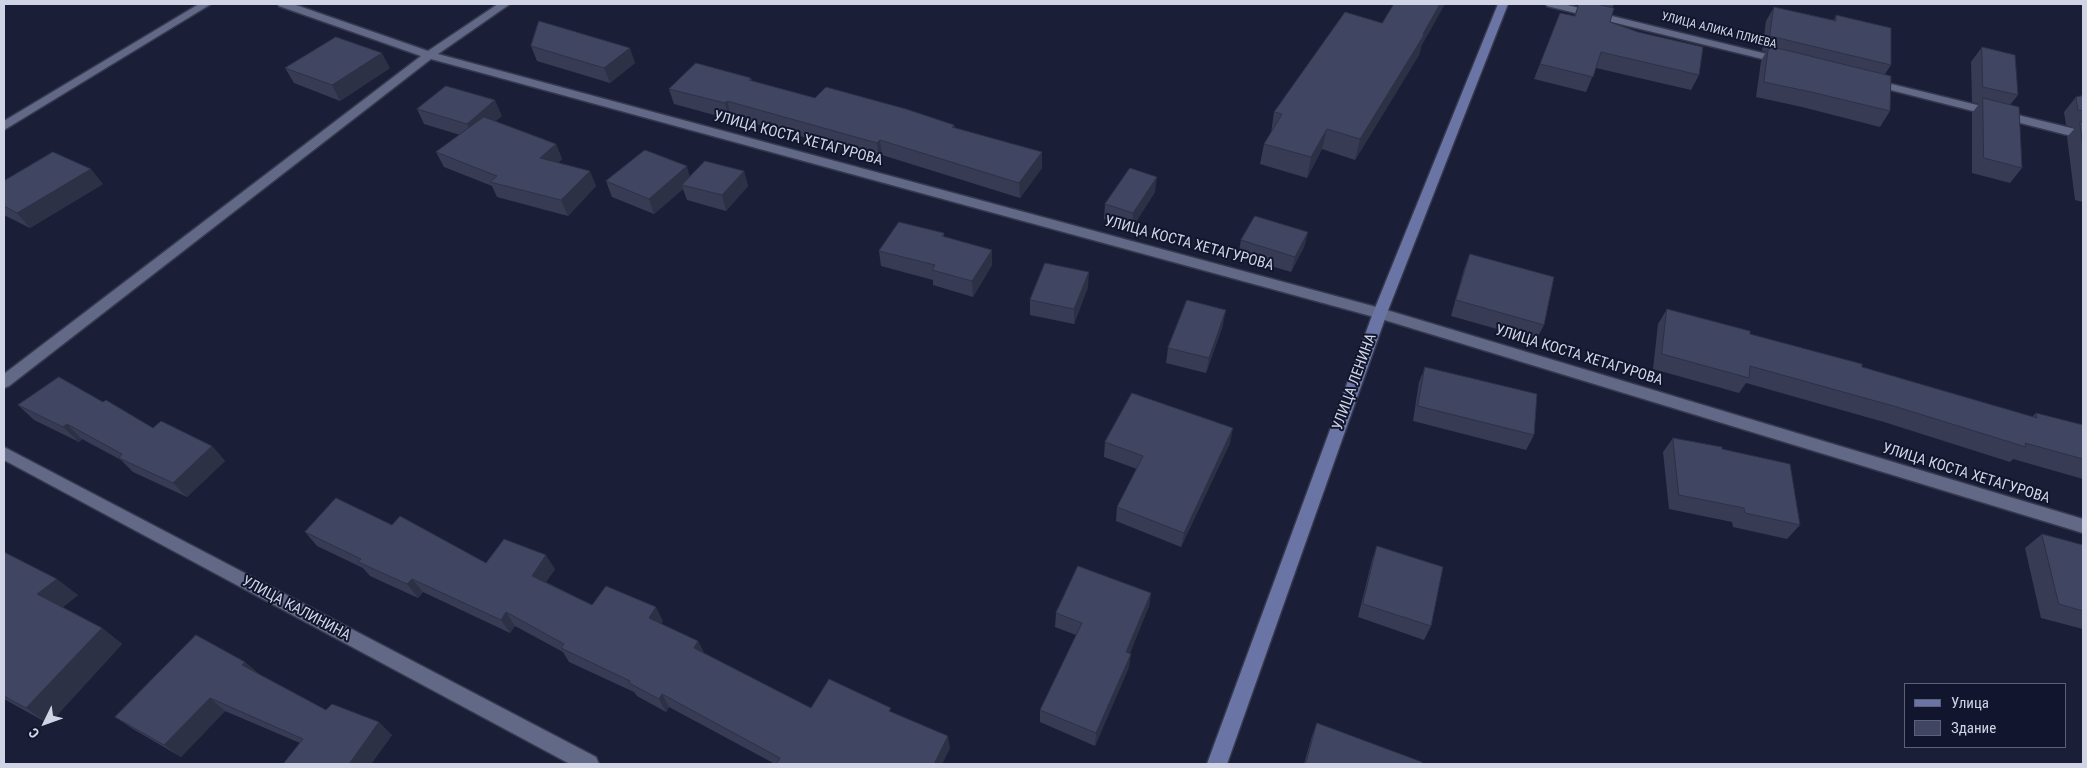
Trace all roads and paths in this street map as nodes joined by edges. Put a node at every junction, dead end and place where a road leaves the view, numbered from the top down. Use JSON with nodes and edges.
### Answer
{"nodes":[{"id":1,"x":206,"y":4,"type":"edge"},
{"id":2,"x":283,"y":4,"type":"edge"},
{"id":3,"x":505,"y":4,"type":"edge"},
{"id":4,"x":1503,"y":4,"type":"edge"},
{"id":5,"x":1551,"y":4,"type":"edge"},
{"id":6,"x":429,"y":55,"type":"junction"},
{"id":7,"x":1793,"y":63,"type":"edge"},
{"id":8,"x":1861,"y":80,"type":"edge"},
{"id":9,"x":4,"y":126,"type":"edge"},
{"id":10,"x":2083,"y":135,"type":"edge"},
{"id":11,"x":1380,"y":313,"type":"junction"},
{"id":12,"x":4,"y":382,"type":"edge"},
{"id":13,"x":4,"y":453,"type":"edge"},
{"id":14,"x":2083,"y":526,"type":"edge"},
{"id":15,"x":589,"y":764,"type":"edge"},
{"id":16,"x":1217,"y":764,"type":"edge"}],
"edges":[{"from":1,"to":9,"type":"street"},
{"from":2,"to":6,"type":"street","name":"УЛИЦА КОСТА ХЕТАГУРОВА"},
{"from":3,"to":6,"type":"street"},
{"from":4,"to":11,"type":"street","name":"УЛИЦА ЛЕНИНА"},
{"from":5,"to":7,"type":"street","name":"УЛИЦА АЛИКА ПЛИЕВА"},
{"from":6,"to":11,"type":"street","name":"УЛИЦА КОСТА ХЕТАГУРОВА"},
{"from":6,"to":12,"type":"street"},
{"from":8,"to":10,"type":"street"},
{"from":11,"to":14,"type":"street","name":"УЛИЦА КОСТА ХЕТАГУРОВА"},
{"from":11,"to":16,"type":"street","name":"УЛИЦА ЛЕНИНА"},
{"from":13,"to":15,"type":"street","name":"УЛИЦА КАЛИНИНА"}]}
